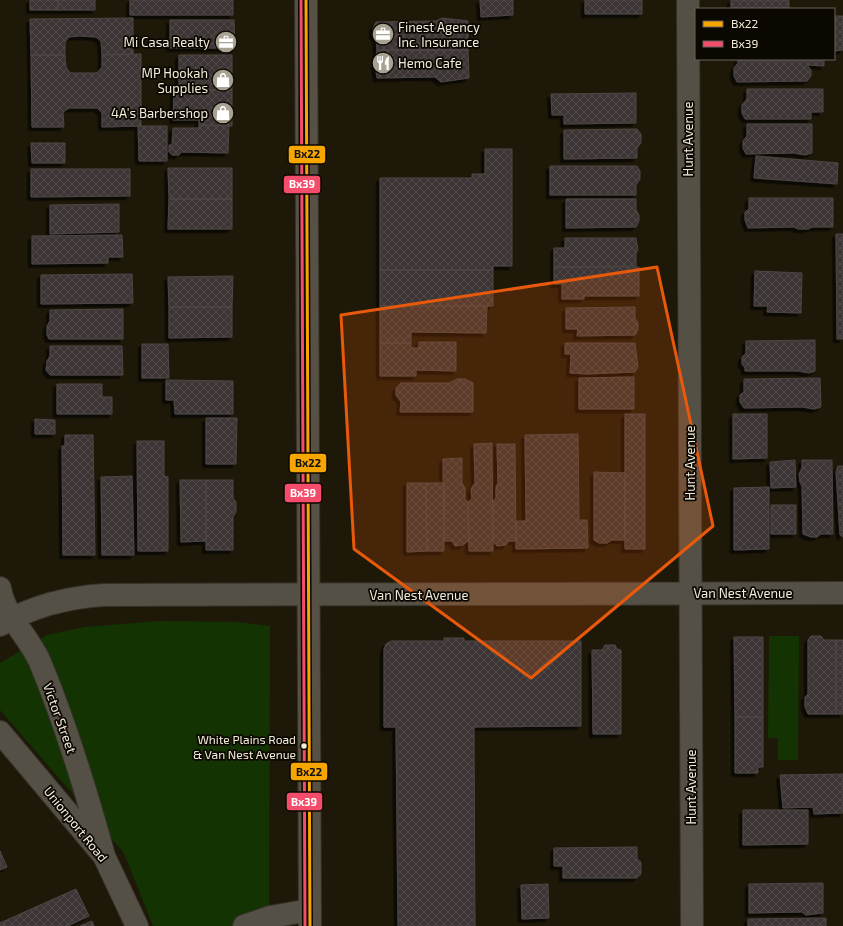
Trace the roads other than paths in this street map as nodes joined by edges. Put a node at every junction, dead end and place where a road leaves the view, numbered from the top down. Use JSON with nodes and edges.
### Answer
{"nodes":[{"id":1,"x":306,"y":0,"type":"edge"},
{"id":2,"x":688,"y":0,"type":"edge"},
{"id":3,"x":0,"y":588,"type":"edge"},
{"id":4,"x":691,"y":593,"type":"junction"},
{"id":5,"x":843,"y":593,"type":"edge"},
{"id":6,"x":309,"y":595,"type":"junction"},
{"id":7,"x":6,"y":622,"type":"edge"},
{"id":8,"x":0,"y":732,"type":"edge"},
{"id":9,"x":104,"y":856,"type":"junction"},
{"id":10,"x":310,"y":918,"type":"edge"},
{"id":11,"x":137,"y":926,"type":"edge"},
{"id":12,"x":244,"y":926,"type":"edge"},
{"id":13,"x":692,"y":926,"type":"edge"}],
"edges":[{"from":1,"to":6,"type":"main road"},
{"from":2,"to":4,"type":"street","name":"Hunt Avenue"},
{"from":3,"to":7,"type":"street","name":"Victor Street"},
{"from":4,"to":5,"type":"street","name":"Van Nest Avenue"},
{"from":4,"to":6,"type":"street","name":"Van Nest Avenue"},
{"from":4,"to":13,"type":"street","name":"Hunt Avenue"},
{"from":6,"to":7,"type":"street","name":"Van Nest Avenue"},
{"from":6,"to":10,"type":"main road"},
{"from":7,"to":9,"type":"street","name":"Victor Street"},
{"from":8,"to":9,"type":"street","name":"Unionport Road"},
{"from":9,"to":11,"type":"street","name":"Unionport Road"},
{"from":10,"to":12,"type":"street"}]}
